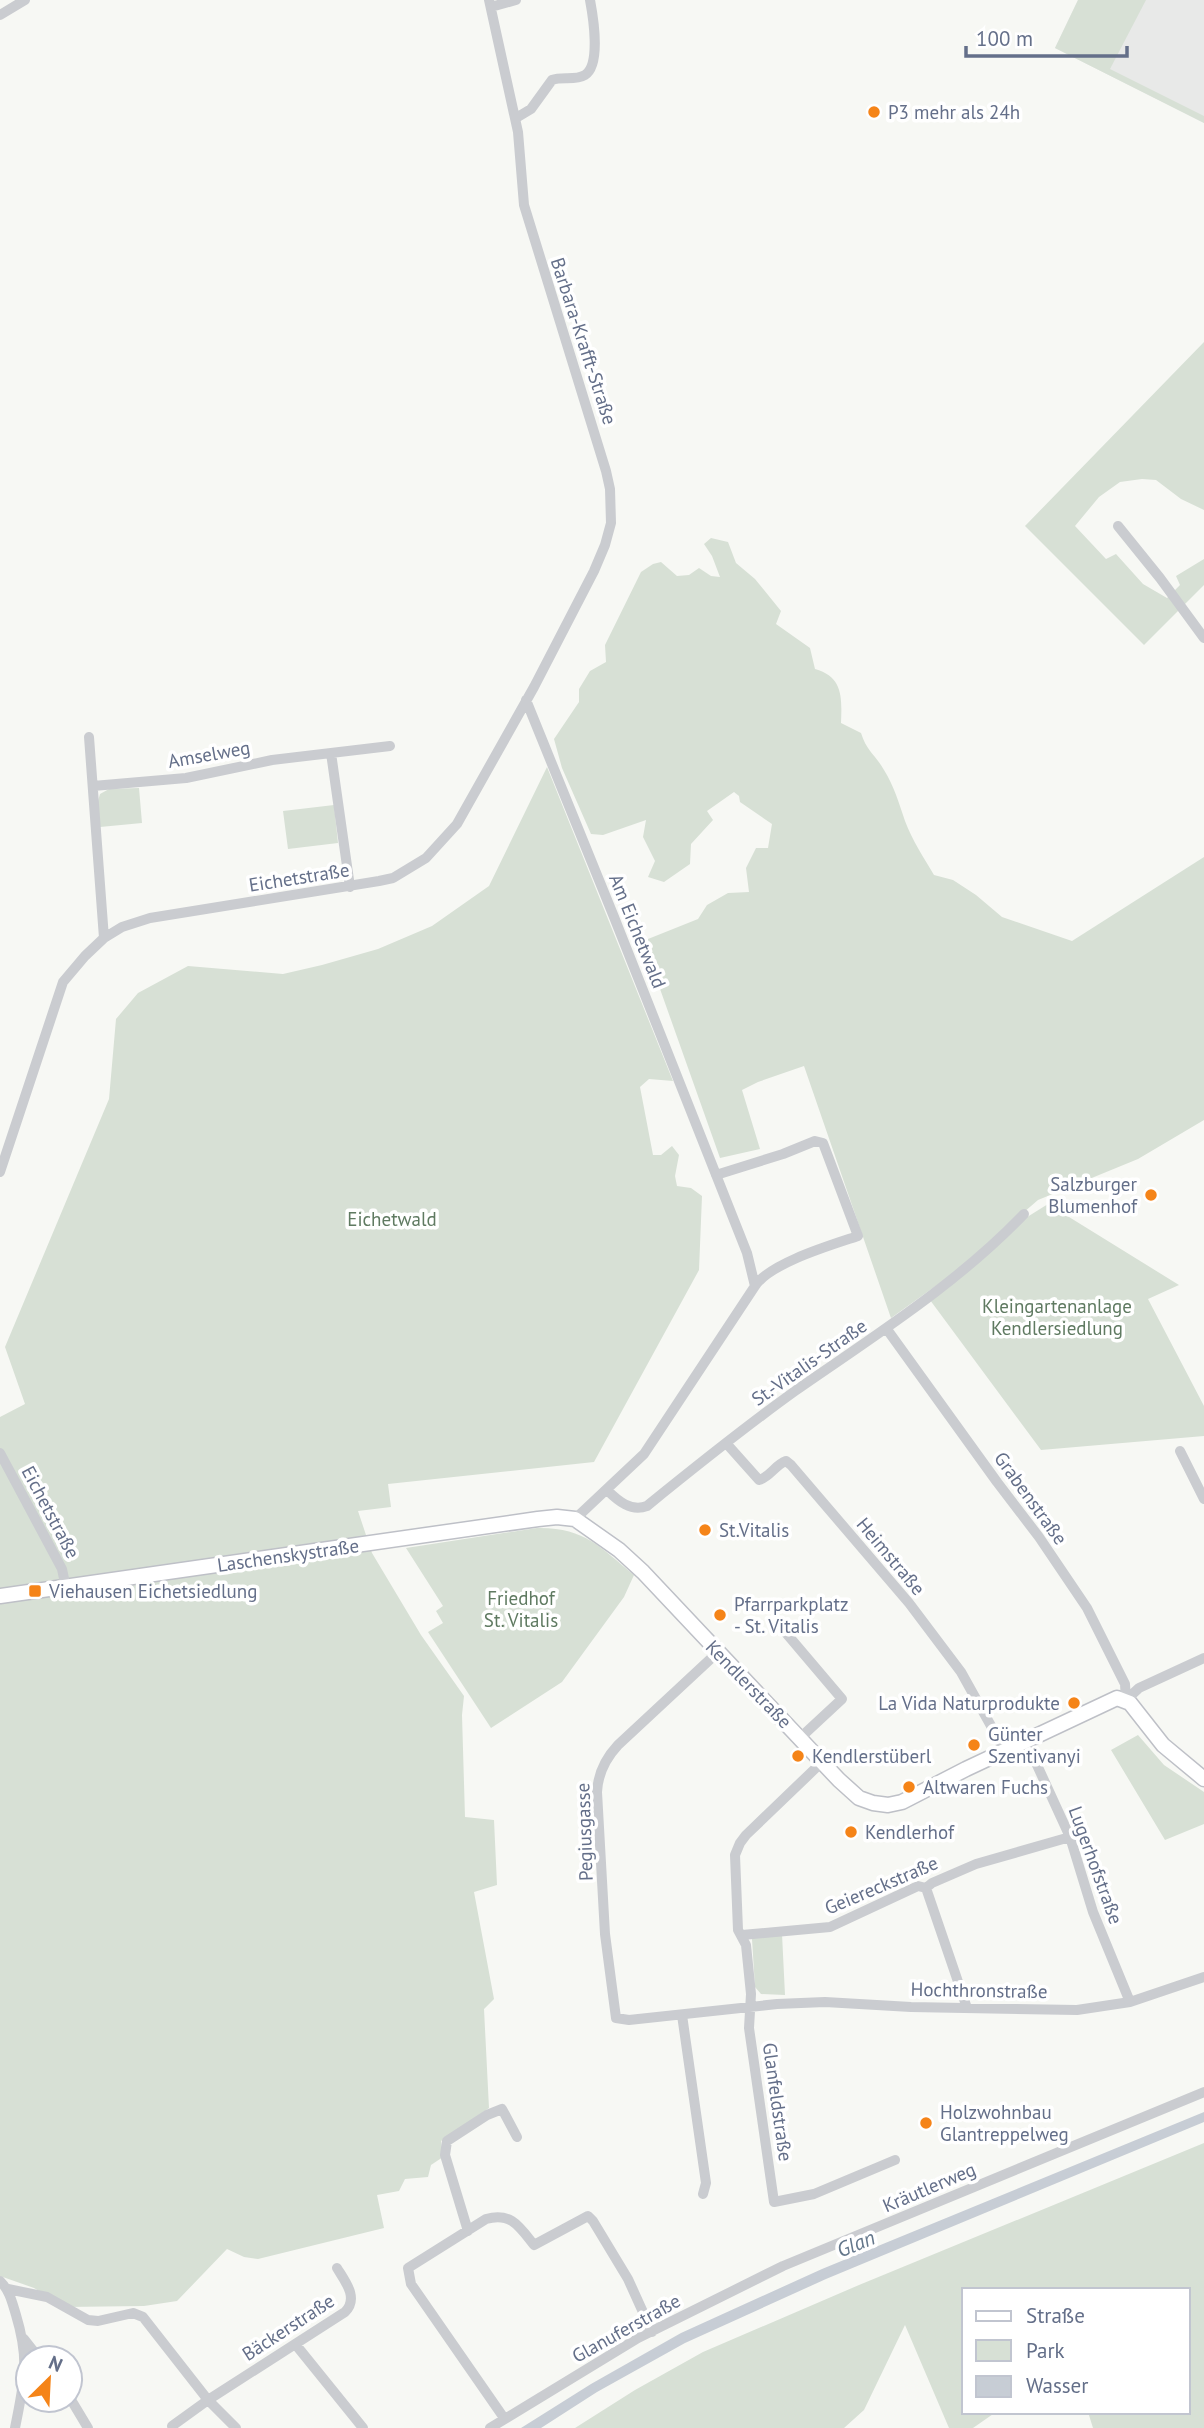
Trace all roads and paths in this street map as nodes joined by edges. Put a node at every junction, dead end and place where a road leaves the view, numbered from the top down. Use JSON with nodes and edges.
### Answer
{"nodes":[{"id":1,"x":24,"y":0,"type":"edge"},
{"id":2,"x":516,"y":0,"type":"edge"},
{"id":3,"x":590,"y":0,"type":"edge"},
{"id":4,"x":490,"y":3,"type":"edge"},
{"id":5,"x":0,"y":15,"type":"edge"},
{"id":6,"x":516,"y":118,"type":"junction"},
{"id":7,"x":1118,"y":526,"type":"dead end"},
{"id":8,"x":594,"y":572,"type":"joint"},
{"id":9,"x":1204,"y":638,"type":"edge"},
{"id":10,"x":526,"y":700,"type":"junction"},
{"id":11,"x":89,"y":737,"type":"dead end"},
{"id":12,"x":390,"y":746,"type":"dead end"},
{"id":13,"x":331,"y":753,"type":"junction"},
{"id":14,"x":93,"y":786,"type":"junction"},
{"id":15,"x":349,"y":887,"type":"junction"},
{"id":16,"x":104,"y":939,"type":"junction"},
{"id":17,"x":0,"y":1172,"type":"edge"},
{"id":18,"x":716,"y":1175,"type":"junction"},
{"id":19,"x":1024,"y":1214,"type":"dead end"},
{"id":20,"x":755,"y":1286,"type":"junction"},
{"id":21,"x":886,"y":1328,"type":"junction"},
{"id":22,"x":726,"y":1443,"type":"junction"},
{"id":23,"x":1180,"y":1451,"type":"dead end"},
{"id":24,"x":0,"y":1453,"type":"edge"},
{"id":25,"x":607,"y":1490,"type":"junction"},
{"id":26,"x":1204,"y":1499,"type":"edge"},
{"id":27,"x":575,"y":1519,"type":"junction"},
{"id":28,"x":66,"y":1588,"type":"junction"},
{"id":29,"x":0,"y":1596,"type":"edge"},
{"id":30,"x":786,"y":1633,"type":"dead end"},
{"id":31,"x":718,"y":1652,"type":"junction"},
{"id":32,"x":1204,"y":1658,"type":"edge"},
{"id":33,"x":1126,"y":1700,"type":"junction"},
{"id":34,"x":800,"y":1738,"type":"junction"},
{"id":35,"x":1026,"y":1741,"type":"junction"},
{"id":36,"x":1005,"y":1751,"type":"junction"},
{"id":37,"x":822,"y":1762,"type":"junction"},
{"id":38,"x":1204,"y":1779,"type":"edge"},
{"id":39,"x":1070,"y":1836,"type":"junction"},
{"id":40,"x":926,"y":1888,"type":"junction"},
{"id":41,"x":742,"y":1936,"type":"junction"},
{"id":42,"x":1204,"y":1977,"type":"edge"},
{"id":43,"x":1130,"y":2002,"type":"junction"},
{"id":44,"x":749,"y":2007,"type":"junction"},
{"id":45,"x":967,"y":2008,"type":"junction"},
{"id":46,"x":682,"y":2015,"type":"junction"},
{"id":47,"x":1204,"y":2092,"type":"edge"},
{"id":48,"x":517,"y":2137,"type":"dead end"},
{"id":49,"x":895,"y":2160,"type":"dead end"},
{"id":50,"x":703,"y":2194,"type":"dead end"},
{"id":51,"x":468,"y":2231,"type":"junction"},
{"id":52,"x":783,"y":2266,"type":"joint"},
{"id":53,"x":337,"y":2268,"type":"dead end"},
{"id":54,"x":4,"y":2285,"type":"edge"},
{"id":55,"x":652,"y":2332,"type":"junction"},
{"id":56,"x":23,"y":2339,"type":"junction"},
{"id":57,"x":27,"y":2344,"type":"edge"},
{"id":58,"x":296,"y":2345,"type":"junction"},
{"id":59,"x":208,"y":2400,"type":"junction"},
{"id":60,"x":504,"y":2418,"type":"junction"},
{"id":61,"x":172,"y":2426,"type":"dead end"},
{"id":62,"x":15,"y":2428,"type":"edge"},
{"id":63,"x":236,"y":2428,"type":"edge"},
{"id":64,"x":363,"y":2428,"type":"edge"},
{"id":65,"x":490,"y":2428,"type":"edge"}],
"edges":[{"from":1,"to":5,"type":"street"},
{"from":2,"to":4,"type":"street","name":"Barbara-Krafft-Straße"},
{"from":3,"to":6,"type":"street"},
{"from":4,"to":6,"type":"street","name":"Barbara-Krafft-Straße"},
{"from":6,"to":8,"type":"street","name":"Barbara-Krafft-Straße"},
{"from":7,"to":9,"type":"street"},
{"from":8,"to":10,"type":"street","name":"Eichetstraße"},
{"from":10,"to":15,"type":"street","name":"Eichetstraße"},
{"from":10,"to":18,"type":"street","name":"Am Eichetwald"},
{"from":11,"to":14,"type":"street"},
{"from":12,"to":13,"type":"street","name":"Amselweg"},
{"from":13,"to":14,"type":"street","name":"Amselweg"},
{"from":13,"to":15,"type":"street"},
{"from":14,"to":16,"type":"street"},
{"from":15,"to":16,"type":"street","name":"Eichetstraße"},
{"from":16,"to":17,"type":"street","name":"Eichetstraße"},
{"from":18,"to":20,"type":"street","name":"Am Eichetwald"},
{"from":18,"to":20,"type":"street"},
{"from":19,"to":21,"type":"street","name":"St.-Vitalis-Straße"},
{"from":20,"to":25,"type":"street"},
{"from":21,"to":22,"type":"street","name":"St.-Vitalis-Straße"},
{"from":21,"to":33,"type":"street","name":"Grabenstraße"},
{"from":22,"to":25,"type":"street","name":"St.-Vitalis-Straße"},
{"from":22,"to":36,"type":"street","name":"Heimstraße"},
{"from":23,"to":26,"type":"street"},
{"from":24,"to":28,"type":"street","name":"Eichetstraße"},
{"from":25,"to":27,"type":"street"},
{"from":27,"to":28,"type":"street","name":"Laschenskystraße"},
{"from":27,"to":31,"type":"street","name":"Kendlerstraße"},
{"from":28,"to":29,"type":"street","name":"Laschenskystraße"},
{"from":30,"to":34,"type":"street"},
{"from":31,"to":34,"type":"street","name":"Kendlerstraße"},
{"from":31,"to":46,"type":"street","name":"Pegiusgasse"},
{"from":32,"to":33,"type":"street","name":"Kendlerstraße"},
{"from":33,"to":35,"type":"street","name":"Kendlerstraße"},
{"from":33,"to":38,"type":"street"},
{"from":34,"to":37,"type":"street","name":"Kendlerstraße"},
{"from":35,"to":36,"type":"street","name":"Kendlerstraße"},
{"from":35,"to":39,"type":"street","name":"Lugerhofstraße"},
{"from":36,"to":37,"type":"street","name":"Kendlerstraße"},
{"from":37,"to":41,"type":"street","name":"Glanfeldstraße"},
{"from":39,"to":40,"type":"street","name":"Geiereckstraße"},
{"from":39,"to":43,"type":"street","name":"Lugerhofstraße"},
{"from":40,"to":41,"type":"street","name":"Geiereckstraße"},
{"from":40,"to":45,"type":"street"},
{"from":41,"to":44,"type":"street","name":"Glanfeldstraße"},
{"from":42,"to":43,"type":"street","name":"Hochthronstraße"},
{"from":43,"to":45,"type":"street","name":"Hochthronstraße"},
{"from":44,"to":45,"type":"street","name":"Hochthronstraße"},
{"from":44,"to":46,"type":"street"},
{"from":44,"to":49,"type":"street","name":"Glanfeldstraße"},
{"from":46,"to":50,"type":"street"},
{"from":47,"to":52,"type":"street","name":"Kräutlerweg"},
{"from":48,"to":51,"type":"street"},
{"from":51,"to":55,"type":"street"},
{"from":51,"to":60,"type":"street"},
{"from":52,"to":55,"type":"street","name":"Glanuferstraße"},
{"from":53,"to":58,"type":"street","name":"Bäckerstraße"},
{"from":54,"to":56,"type":"street"},
{"from":54,"to":59,"type":"street"},
{"from":55,"to":60,"type":"street","name":"Glanuferstraße"},
{"from":56,"to":57,"type":"street"},
{"from":56,"to":62,"type":"street"},
{"from":58,"to":59,"type":"street","name":"Bäckerstraße"},
{"from":58,"to":64,"type":"street"},
{"from":59,"to":61,"type":"street","name":"Bäckerstraße"},
{"from":59,"to":63,"type":"street"},
{"from":60,"to":65,"type":"street","name":"Glanuferstraße"}]}
